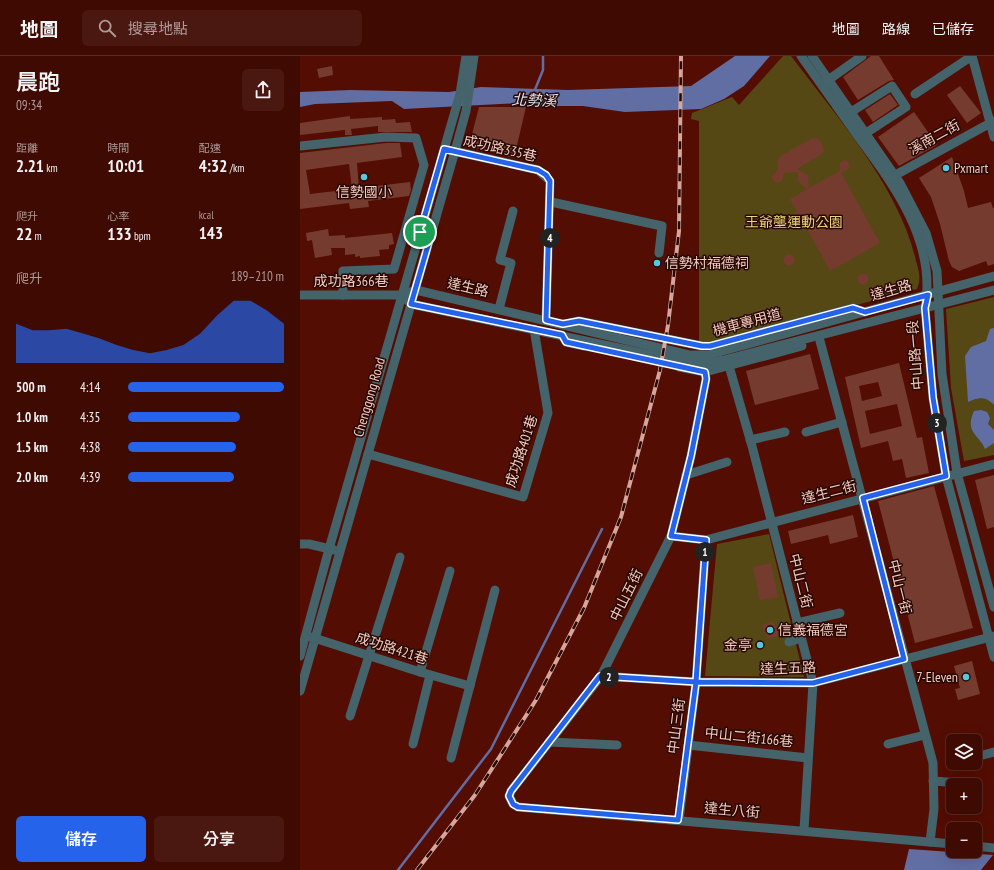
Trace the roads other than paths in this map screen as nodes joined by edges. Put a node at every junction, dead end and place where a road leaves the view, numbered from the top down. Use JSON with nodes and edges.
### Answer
{"nodes":[{"id":1,"x":466,"y":56,"type":"edge"},
{"id":2,"x":474,"y":56,"type":"edge"},
{"id":3,"x":801,"y":56,"type":"edge"},
{"id":4,"x":812,"y":56,"type":"edge"},
{"id":5,"x":862,"y":56,"type":"edge"},
{"id":6,"x":972,"y":56,"type":"edge"},
{"id":7,"x":825,"y":82,"type":"junction"},
{"id":8,"x":915,"y":94,"type":"dead end"},
{"id":9,"x":851,"y":112,"type":"junction"},
{"id":10,"x":992,"y":121,"type":"edge"},
{"id":11,"x":866,"y":133,"type":"junction"},
{"id":12,"x":994,"y":138,"type":"edge"},
{"id":13,"x":300,"y":146,"type":"edge"},
{"id":14,"x":444,"y":149,"type":"junction"},
{"id":15,"x":455,"y":151,"type":"junction"},
{"id":16,"x":892,"y":177,"type":"junction"},
{"id":17,"x":551,"y":202,"type":"junction"},
{"id":18,"x":513,"y":211,"type":"dead end"},
{"id":19,"x":407,"y":230,"type":"junction"},
{"id":20,"x":420,"y":232,"type":"junction"},
{"id":21,"x":431,"y":235,"type":"junction"},
{"id":22,"x":659,"y":253,"type":"dead end"},
{"id":23,"x":994,"y":276,"type":"edge"},
{"id":24,"x":416,"y":290,"type":"junction"},
{"id":25,"x":994,"y":290,"type":"edge"},
{"id":26,"x":938,"y":292,"type":"junction"},
{"id":27,"x":300,"y":295,"type":"edge"},
{"id":28,"x":343,"y":295,"type":"junction"},
{"id":29,"x":402,"y":295,"type":"junction"},
{"id":30,"x":928,"y":295,"type":"junction"},
{"id":31,"x":411,"y":304,"type":"junction"},
{"id":32,"x":938,"y":304,"type":"junction"},
{"id":33,"x":925,"y":308,"type":"junction"},
{"id":34,"x":499,"y":309,"type":"junction"},
{"id":35,"x":546,"y":320,"type":"junction"},
{"id":36,"x":868,"y":322,"type":"junction"},
{"id":37,"x":534,"y":329,"type":"junction"},
{"id":38,"x":562,"y":335,"type":"junction"},
{"id":39,"x":820,"y":341,"type":"junction"},
{"id":40,"x":729,"y":366,"type":"junction"},
{"id":41,"x":705,"y":372,"type":"junction"},
{"id":42,"x":842,"y":422,"type":"junction"},
{"id":43,"x":785,"y":432,"type":"dead end"},
{"id":44,"x":806,"y":432,"type":"dead end"},
{"id":45,"x":362,"y":435,"type":"junction"},
{"id":46,"x":372,"y":437,"type":"junction"},
{"id":47,"x":750,"y":440,"type":"junction"},
{"id":48,"x":368,"y":454,"type":"junction"},
{"id":49,"x":727,"y":462,"type":"dead end"},
{"id":50,"x":994,"y":464,"type":"edge"},
{"id":51,"x":957,"y":473,"type":"junction"},
{"id":52,"x":686,"y":475,"type":"junction"},
{"id":53,"x":946,"y":476,"type":"junction"},
{"id":54,"x":863,"y":498,"type":"junction"},
{"id":55,"x":771,"y":522,"type":"junction"},
{"id":56,"x":671,"y":536,"type":"junction"},
{"id":57,"x":706,"y":540,"type":"junction"},
{"id":58,"x":300,"y":544,"type":"edge"},
{"id":59,"x":329,"y":549,"type":"junction"},
{"id":60,"x":340,"y":551,"type":"junction"},
{"id":61,"x":400,"y":557,"type":"dead end"},
{"id":62,"x":450,"y":571,"type":"dead end"},
{"id":63,"x":495,"y":590,"type":"dead end"},
{"id":64,"x":994,"y":607,"type":"edge"},
{"id":65,"x":840,"y":613,"type":"dead end"},
{"id":66,"x":797,"y":623,"type":"junction"},
{"id":67,"x":991,"y":636,"type":"edge"},
{"id":68,"x":311,"y":637,"type":"junction"},
{"id":69,"x":801,"y":638,"type":"junction"},
{"id":70,"x":789,"y":642,"type":"dead end"},
{"id":71,"x":369,"y":655,"type":"junction"},
{"id":72,"x":300,"y":656,"type":"edge"},
{"id":73,"x":994,"y":657,"type":"edge"},
{"id":74,"x":904,"y":659,"type":"junction"},
{"id":75,"x":420,"y":672,"type":"junction"},
{"id":76,"x":430,"y":676,"type":"junction"},
{"id":77,"x":600,"y":676,"type":"junction"},
{"id":78,"x":696,"y":682,"type":"junction"},
{"id":79,"x":813,"y":683,"type":"junction"},
{"id":80,"x":470,"y":686,"type":"junction"},
{"id":81,"x":300,"y":691,"type":"edge"},
{"id":82,"x":350,"y":716,"type":"dead end"},
{"id":83,"x":925,"y":735,"type":"junction"},
{"id":84,"x":549,"y":742,"type":"junction"},
{"id":85,"x":413,"y":744,"type":"dead end"},
{"id":86,"x":688,"y":744,"type":"junction"},
{"id":87,"x":888,"y":744,"type":"dead end"},
{"id":88,"x":617,"y":745,"type":"dead end"},
{"id":89,"x":994,"y":752,"type":"edge"},
{"id":90,"x":982,"y":755,"type":"edge"},
{"id":91,"x":451,"y":758,"type":"dead end"},
{"id":92,"x":808,"y":758,"type":"junction"},
{"id":93,"x":933,"y":781,"type":"junction"},
{"id":94,"x":946,"y":782,"type":"edge"},
{"id":95,"x":510,"y":801,"type":"joint"},
{"id":96,"x":678,"y":820,"type":"junction"},
{"id":97,"x":804,"y":830,"type":"junction"},
{"id":98,"x":930,"y":842,"type":"junction"},
{"id":99,"x":946,"y":843,"type":"edge"},
{"id":100,"x":982,"y":847,"type":"edge"},
{"id":101,"x":994,"y":848,"type":"edge"}],
"edges":[{"from":1,"to":14,"type":"street","name":"Chenggong Road"},
{"from":2,"to":15,"type":"street","name":"Chenggong Road"},
{"from":3,"to":7,"type":"street","name":"中山路一段"},
{"from":4,"to":7,"type":"street","name":"中山路一段"},
{"from":5,"to":7,"type":"street"},
{"from":6,"to":8,"type":"street"},
{"from":6,"to":10,"type":"street"},
{"from":7,"to":9,"type":"street","name":"中山路一段"},
{"from":7,"to":16,"type":"street","name":"中山路一段"},
{"from":9,"to":11,"type":"street","name":"中山路一段"},
{"from":9,"to":11,"type":"street"},
{"from":10,"to":12,"type":"street"},
{"from":10,"to":16,"type":"street","name":"溪南二街"},
{"from":11,"to":16,"type":"street","name":"中山路一段"},
{"from":13,"to":19,"type":"street"},
{"from":14,"to":15,"type":"street","name":"成功路335巷"},
{"from":14,"to":20,"type":"street","name":"Chenggong Road"},
{"from":15,"to":17,"type":"street","name":"成功路335巷"},
{"from":15,"to":21,"type":"street","name":"Chenggong Road"},
{"from":16,"to":26,"type":"street","name":"中山路一段"},
{"from":16,"to":30,"type":"street","name":"中山路一段"},
{"from":17,"to":22,"type":"street"},
{"from":17,"to":35,"type":"street","name":"成功路335巷"},
{"from":18,"to":34,"type":"street"},
{"from":19,"to":20,"type":"street"},
{"from":19,"to":28,"type":"street"},
{"from":20,"to":21,"type":"street"},
{"from":20,"to":29,"type":"street","name":"Chenggong Road"},
{"from":21,"to":24,"type":"street","name":"Chenggong Road"},
{"from":23,"to":26,"type":"street","name":"達生路"},
{"from":24,"to":29,"type":"street"},
{"from":24,"to":31,"type":"street","name":"Chenggong Road"},
{"from":24,"to":34,"type":"street","name":"達生路"},
{"from":25,"to":32,"type":"street","name":"達生路"},
{"from":26,"to":30,"type":"street","name":"達生路"},
{"from":26,"to":32,"type":"street","name":"中山路一段"},
{"from":27,"to":28,"type":"street","name":"成功路366巷"},
{"from":28,"to":29,"type":"street","name":"成功路366巷"},
{"from":29,"to":31,"type":"street"},
{"from":29,"to":45,"type":"street","name":"Chenggong Road"},
{"from":30,"to":33,"type":"street","name":"中山路一段"},
{"from":30,"to":35,"type":"street","name":"達生路"},
{"from":31,"to":37,"type":"street","name":"達生路"},
{"from":31,"to":46,"type":"street","name":"Chenggong Road"},
{"from":32,"to":33,"type":"street","name":"達生路"},
{"from":32,"to":51,"type":"street","name":"中山路一段"},
{"from":33,"to":36,"type":"street","name":"達生路"},
{"from":33,"to":53,"type":"street","name":"中山路一段"},
{"from":34,"to":35,"type":"street","name":"達生路"},
{"from":36,"to":38,"type":"street","name":"達生路"},
{"from":36,"to":39,"type":"street","name":"達生路"},
{"from":37,"to":38,"type":"street","name":"達生路"},
{"from":37,"to":48,"type":"street","name":"成功路401巷"},
{"from":38,"to":41,"type":"street"},
{"from":39,"to":40,"type":"street","name":"達生路"},
{"from":39,"to":42,"type":"street","name":"中山一街"},
{"from":40,"to":41,"type":"street","name":"達生路"},
{"from":40,"to":47,"type":"street","name":"中山二街"},
{"from":41,"to":52,"type":"street","name":"中山五街"},
{"from":42,"to":44,"type":"street"},
{"from":42,"to":54,"type":"street","name":"中山一街"},
{"from":43,"to":47,"type":"street"},
{"from":45,"to":46,"type":"street"},
{"from":45,"to":59,"type":"street","name":"Chenggong Road"},
{"from":46,"to":48,"type":"street","name":"Chenggong Road"},
{"from":47,"to":55,"type":"street","name":"中山二街"},
{"from":48,"to":60,"type":"street","name":"Chenggong Road"},
{"from":49,"to":52,"type":"street"},
{"from":50,"to":51,"type":"street","name":"達生二街"},
{"from":51,"to":53,"type":"street","name":"達生二街"},
{"from":51,"to":64,"type":"street","name":"中山路一段"},
{"from":52,"to":56,"type":"street","name":"中山五街"},
{"from":53,"to":54,"type":"street","name":"達生二街"},
{"from":53,"to":67,"type":"street","name":"中山路一段"},
{"from":54,"to":55,"type":"street","name":"達生二街"},
{"from":54,"to":74,"type":"street","name":"中山一街"},
{"from":55,"to":57,"type":"street","name":"達生二街"},
{"from":55,"to":66,"type":"street","name":"中山二街"},
{"from":56,"to":57,"type":"street","name":"達生二街"},
{"from":56,"to":77,"type":"street","name":"中山五街"},
{"from":57,"to":78,"type":"street","name":"中山三街"},
{"from":58,"to":59,"type":"street"},
{"from":59,"to":60,"type":"street"},
{"from":59,"to":68,"type":"street","name":"Chenggong Road"},
{"from":60,"to":68,"type":"street","name":"Chenggong Road"},
{"from":61,"to":71,"type":"street"},
{"from":62,"to":75,"type":"street"},
{"from":63,"to":80,"type":"street"},
{"from":65,"to":66,"type":"street"},
{"from":66,"to":69,"type":"street","name":"中山二街"},
{"from":67,"to":73,"type":"street","name":"中山路一段"},
{"from":67,"to":74,"type":"street","name":"達生五路"},
{"from":68,"to":71,"type":"street","name":"成功路421巷"},
{"from":68,"to":72,"type":"street","name":"Chenggong Road"},
{"from":68,"to":81,"type":"street","name":"Chenggong Road"},
{"from":69,"to":70,"type":"street"},
{"from":69,"to":79,"type":"street","name":"中山二街"},
{"from":71,"to":75,"type":"street","name":"成功路421巷"},
{"from":71,"to":82,"type":"street"},
{"from":74,"to":79,"type":"street","name":"達生五路"},
{"from":74,"to":83,"type":"street","name":"中山一街"},
{"from":75,"to":76,"type":"street","name":"成功路421巷"},
{"from":76,"to":80,"type":"street","name":"成功路421巷"},
{"from":76,"to":85,"type":"street"},
{"from":77,"to":78,"type":"street","name":"達生五路"},
{"from":77,"to":84,"type":"street","name":"中山五街"},
{"from":78,"to":79,"type":"street","name":"達生五路"},
{"from":78,"to":86,"type":"street","name":"中山三街"},
{"from":79,"to":92,"type":"street","name":"中山二街"},
{"from":80,"to":91,"type":"street"},
{"from":83,"to":87,"type":"street"},
{"from":83,"to":93,"type":"street","name":"中山一街"},
{"from":84,"to":88,"type":"street"},
{"from":84,"to":95,"type":"street","name":"中山五街"},
{"from":86,"to":92,"type":"street","name":"中山二街166巷"},
{"from":86,"to":96,"type":"street","name":"中山三街"},
{"from":89,"to":90,"type":"street"},
{"from":92,"to":97,"type":"street","name":"中山二街"},
{"from":93,"to":94,"type":"street"},
{"from":93,"to":98,"type":"street","name":"中山一街"},
{"from":95,"to":96,"type":"street","name":"達生八街"},
{"from":96,"to":97,"type":"street","name":"達生八街"},
{"from":97,"to":98,"type":"street","name":"達生八街"},
{"from":98,"to":99,"type":"street","name":"達生八街"},
{"from":100,"to":101,"type":"street"}]}
